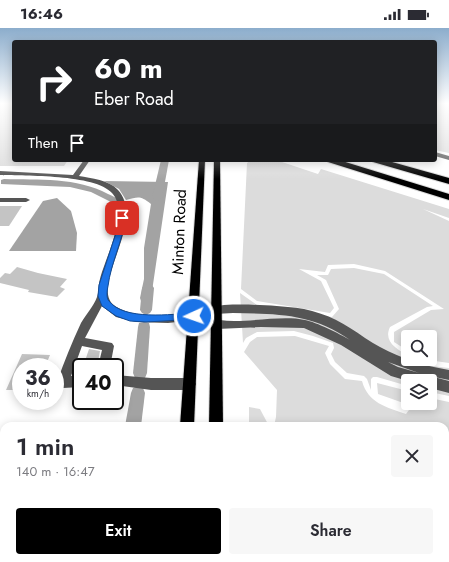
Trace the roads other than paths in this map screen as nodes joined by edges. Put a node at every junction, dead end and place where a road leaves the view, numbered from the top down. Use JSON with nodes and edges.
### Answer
{"nodes":[{"id":1,"x":437,"y":155,"type":"edge"},
{"id":2,"x":449,"y":158,"type":"edge"},
{"id":3,"x":86,"y":162,"type":"edge"},
{"id":4,"x":202,"y":162,"type":"edge"},
{"id":5,"x":217,"y":162,"type":"edge"},
{"id":6,"x":337,"y":162,"type":"edge"},
{"id":7,"x":383,"y":162,"type":"edge"},
{"id":8,"x":1,"y":175,"type":"edge"},
{"id":9,"x":74,"y":178,"type":"junction"},
{"id":10,"x":449,"y":181,"type":"edge"},
{"id":11,"x":449,"y":197,"type":"edge"},
{"id":12,"x":0,"y":200,"type":"edge"},
{"id":13,"x":26,"y":200,"type":"dead end"},
{"id":14,"x":103,"y":296,"type":"junction"},
{"id":15,"x":217,"y":310,"type":"junction"},
{"id":16,"x":194,"y":316,"type":"junction"},
{"id":17,"x":217,"y":325,"type":"junction"},
{"id":18,"x":349,"y":338,"type":"junction"},
{"id":19,"x":78,"y":341,"type":"junction"},
{"id":20,"x":106,"y":358,"type":"edge"},
{"id":21,"x":403,"y":374,"type":"edge"},
{"id":22,"x":449,"y":375,"type":"edge"},
{"id":23,"x":124,"y":381,"type":"edge"},
{"id":24,"x":72,"y":382,"type":"edge"},
{"id":25,"x":437,"y":383,"type":"edge"},
{"id":26,"x":190,"y":384,"type":"junction"},
{"id":27,"x":449,"y":387,"type":"edge"},
{"id":28,"x":187,"y":422,"type":"edge"},
{"id":29,"x":216,"y":422,"type":"edge"}],
"edges":[{"from":1,"to":2,"type":"street"},
{"from":3,"to":9,"type":"street"},
{"from":4,"to":16,"type":"main road","name":"Minton Road"},
{"from":5,"to":15,"type":"main road"},
{"from":6,"to":11,"type":"highway"},
{"from":7,"to":10,"type":"highway"},
{"from":8,"to":9,"type":"street"},
{"from":9,"to":14,"type":"street"},
{"from":12,"to":13,"type":"street"},
{"from":14,"to":16,"type":"street"},
{"from":14,"to":19,"type":"street"},
{"from":15,"to":16,"type":"street"},
{"from":15,"to":17,"type":"main road"},
{"from":15,"to":18,"type":"street"},
{"from":16,"to":17,"type":"street"},
{"from":16,"to":26,"type":"main road","name":"Minton Road"},
{"from":17,"to":18,"type":"street"},
{"from":17,"to":29,"type":"main road"},
{"from":18,"to":21,"type":"street"},
{"from":18,"to":22,"type":"street"},
{"from":19,"to":20,"type":"street"},
{"from":19,"to":24,"type":"street"},
{"from":23,"to":26,"type":"street"},
{"from":25,"to":27,"type":"street"},
{"from":26,"to":28,"type":"main road","name":"Minton Road"}]}
